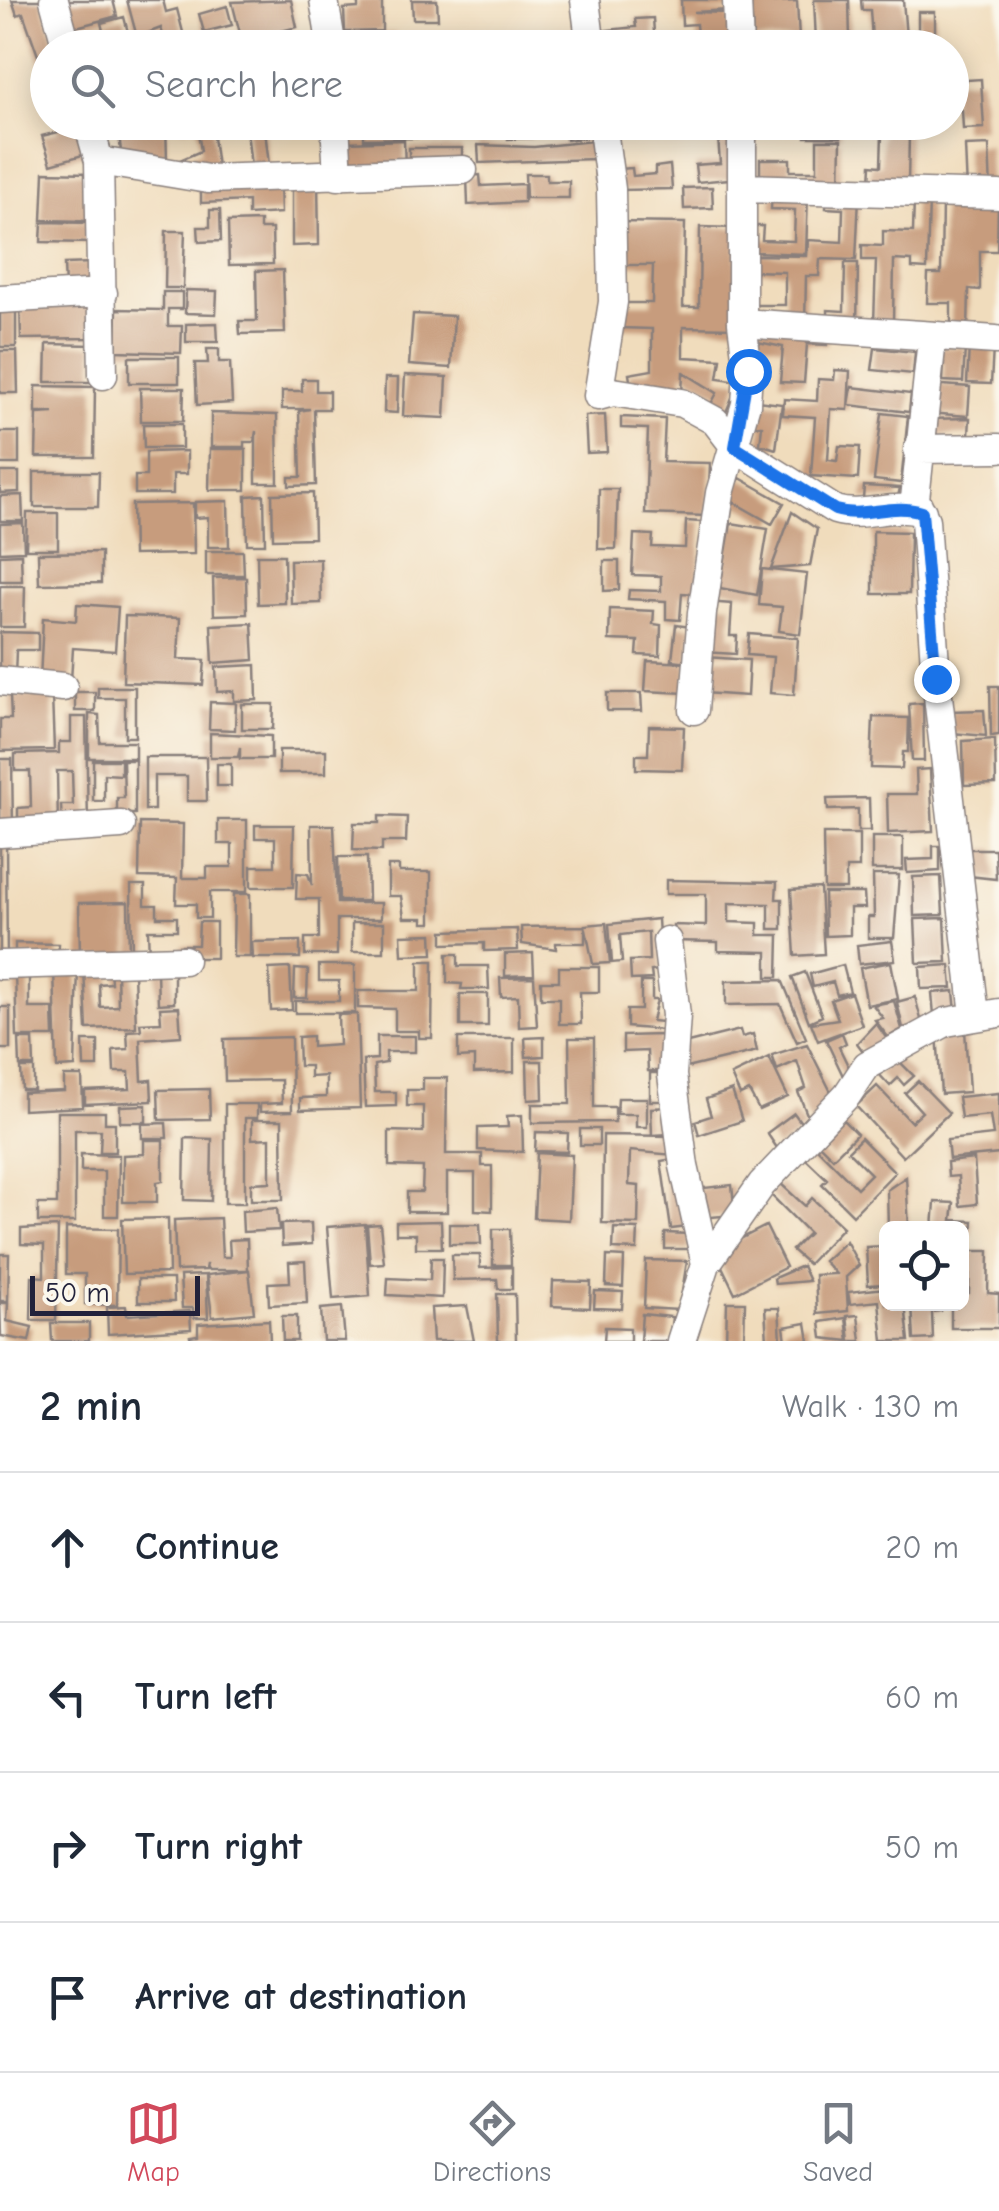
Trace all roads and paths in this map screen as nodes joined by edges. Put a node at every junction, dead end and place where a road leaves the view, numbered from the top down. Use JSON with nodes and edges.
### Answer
{"nodes":[{"id":1,"x":54,"y":0,"type":"edge"},
{"id":2,"x":324,"y":0,"type":"edge"},
{"id":3,"x":585,"y":0,"type":"edge"},
{"id":4,"x":737,"y":0,"type":"edge"},
{"id":5,"x":62,"y":30,"type":"edge"},
{"id":6,"x":329,"y":30,"type":"edge"},
{"id":7,"x":589,"y":30,"type":"edge"},
{"id":8,"x":738,"y":30,"type":"edge"},
{"id":9,"x":93,"y":140,"type":"edge"},
{"id":10,"x":336,"y":140,"type":"edge"},
{"id":11,"x":604,"y":140,"type":"edge"},
{"id":12,"x":743,"y":140,"type":"edge"},
{"id":13,"x":99,"y":162,"type":"junction"},
{"id":14,"x":463,"y":170,"type":"dead end"},
{"id":15,"x":338,"y":176,"type":"junction"},
{"id":16,"x":746,"y":188,"type":"junction"},
{"id":17,"x":999,"y":195,"type":"edge"},
{"id":18,"x":103,"y":293,"type":"junction"},
{"id":19,"x":0,"y":298,"type":"edge"},
{"id":20,"x":742,"y":323,"type":"junction"},
{"id":21,"x":932,"y":338,"type":"junction"},
{"id":22,"x":996,"y":340,"type":"dead end"},
{"id":23,"x":104,"y":375,"type":"dead end"},
{"id":24,"x":735,"y":447,"type":"junction"},
{"id":25,"x":918,"y":448,"type":"junction"},
{"id":26,"x":999,"y":448,"type":"edge"},
{"id":27,"x":922,"y":512,"type":"junction"},
{"id":28,"x":0,"y":681,"type":"edge"},
{"id":29,"x":64,"y":686,"type":"dead end"},
{"id":30,"x":694,"y":710,"type":"dead end"},
{"id":31,"x":122,"y":825,"type":"dead end"},
{"id":32,"x":0,"y":833,"type":"edge"},
{"id":33,"x":668,"y":941,"type":"dead end"},
{"id":34,"x":184,"y":960,"type":"dead end"},
{"id":35,"x":0,"y":965,"type":"edge"},
{"id":36,"x":987,"y":1014,"type":"edge"},
{"id":37,"x":706,"y":1264,"type":"junction"},
{"id":38,"x":681,"y":1341,"type":"edge"}],
"edges":[{"from":1,"to":5,"type":"street"},
{"from":2,"to":6,"type":"street"},
{"from":3,"to":7,"type":"street"},
{"from":4,"to":8,"type":"street"},
{"from":9,"to":13,"type":"street"},
{"from":10,"to":15,"type":"street"},
{"from":11,"to":24,"type":"street"},
{"from":12,"to":16,"type":"street"},
{"from":13,"to":15,"type":"street"},
{"from":13,"to":18,"type":"street"},
{"from":14,"to":15,"type":"street"},
{"from":16,"to":17,"type":"street"},
{"from":16,"to":20,"type":"street"},
{"from":18,"to":19,"type":"street"},
{"from":18,"to":23,"type":"street"},
{"from":20,"to":21,"type":"street"},
{"from":20,"to":24,"type":"street"},
{"from":21,"to":22,"type":"street"},
{"from":21,"to":25,"type":"street"},
{"from":24,"to":27,"type":"street"},
{"from":24,"to":30,"type":"street"},
{"from":25,"to":26,"type":"street"},
{"from":25,"to":27,"type":"street"},
{"from":27,"to":36,"type":"street"},
{"from":28,"to":29,"type":"street"},
{"from":31,"to":32,"type":"street"},
{"from":33,"to":37,"type":"street"},
{"from":34,"to":35,"type":"street"},
{"from":36,"to":37,"type":"street"},
{"from":37,"to":38,"type":"street"}]}
